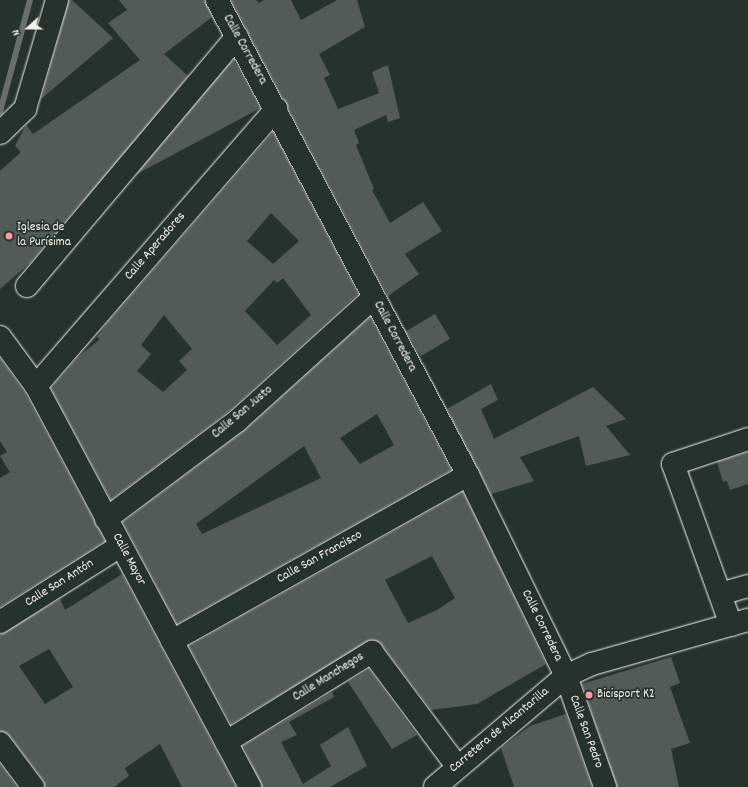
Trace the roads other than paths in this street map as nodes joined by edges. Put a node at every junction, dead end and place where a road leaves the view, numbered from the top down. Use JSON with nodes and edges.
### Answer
{"nodes":[{"id":1,"x":57,"y":0,"type":"edge"},
{"id":2,"x":217,"y":0,"type":"edge"},
{"id":3,"x":236,"y":37,"type":"junction"},
{"id":4,"x":276,"y":109,"type":"junction"},
{"id":5,"x":0,"y":133,"type":"edge"},
{"id":6,"x":27,"y":286,"type":"dead end"},
{"id":7,"x":373,"y":298,"type":"junction"},
{"id":8,"x":0,"y":337,"type":"edge"},
{"id":9,"x":36,"y":386,"type":"junction"},
{"id":10,"x":748,"y":439,"type":"edge"},
{"id":11,"x":468,"y":475,"type":"junction"},
{"id":12,"x":106,"y":519,"type":"junction"},
{"id":13,"x":120,"y":546,"type":"junction"},
{"id":14,"x":748,"y":586,"type":"edge"},
{"id":15,"x":720,"y":594,"type":"junction"},
{"id":16,"x":0,"y":622,"type":"edge"},
{"id":17,"x":739,"y":623,"type":"edge"},
{"id":18,"x":172,"y":641,"type":"junction"},
{"id":19,"x":566,"y":676,"type":"junction"},
{"id":20,"x":226,"y":742,"type":"junction"},
{"id":21,"x":0,"y":743,"type":"edge"},
{"id":22,"x":457,"y":766,"type":"junction"},
{"id":23,"x":33,"y":787,"type":"edge"},
{"id":24,"x":250,"y":787,"type":"edge"},
{"id":25,"x":435,"y":787,"type":"edge"},
{"id":26,"x":605,"y":787,"type":"edge"}],
"edges":[{"from":1,"to":5,"type":"street"},
{"from":2,"to":3,"type":"street","name":"Calle Corredera"},
{"from":3,"to":4,"type":"street","name":"Calle Corredera"},
{"from":3,"to":6,"type":"street"},
{"from":4,"to":7,"type":"street","name":"Calle Corredera"},
{"from":4,"to":9,"type":"street","name":"Calle Aperadores"},
{"from":7,"to":11,"type":"street","name":"Calle Corredera"},
{"from":7,"to":12,"type":"street","name":"Calle San Justo"},
{"from":8,"to":9,"type":"street","name":"Calle Mayor"},
{"from":9,"to":12,"type":"street","name":"Calle Mayor"},
{"from":10,"to":15,"type":"street"},
{"from":11,"to":18,"type":"street","name":"Calle San Francisco"},
{"from":11,"to":19,"type":"street","name":"Calle Corredera"},
{"from":12,"to":13,"type":"street","name":"Calle Mayor"},
{"from":13,"to":16,"type":"street","name":"Calle San Antón"},
{"from":13,"to":18,"type":"street","name":"Calle Mayor"},
{"from":14,"to":15,"type":"street"},
{"from":15,"to":17,"type":"street"},
{"from":17,"to":19,"type":"street","name":"Carretera de Alcantarilla"},
{"from":18,"to":20,"type":"street","name":"Calle Mayor"},
{"from":19,"to":22,"type":"street","name":"Carretera de Alcantarilla"},
{"from":19,"to":26,"type":"street","name":"Calle San Pedro"},
{"from":20,"to":22,"type":"street","name":"Calle Manchegos"},
{"from":20,"to":24,"type":"street","name":"Calle Mayor"},
{"from":21,"to":23,"type":"street"},
{"from":22,"to":25,"type":"street","name":"Carretera de Alcantarilla"}]}
